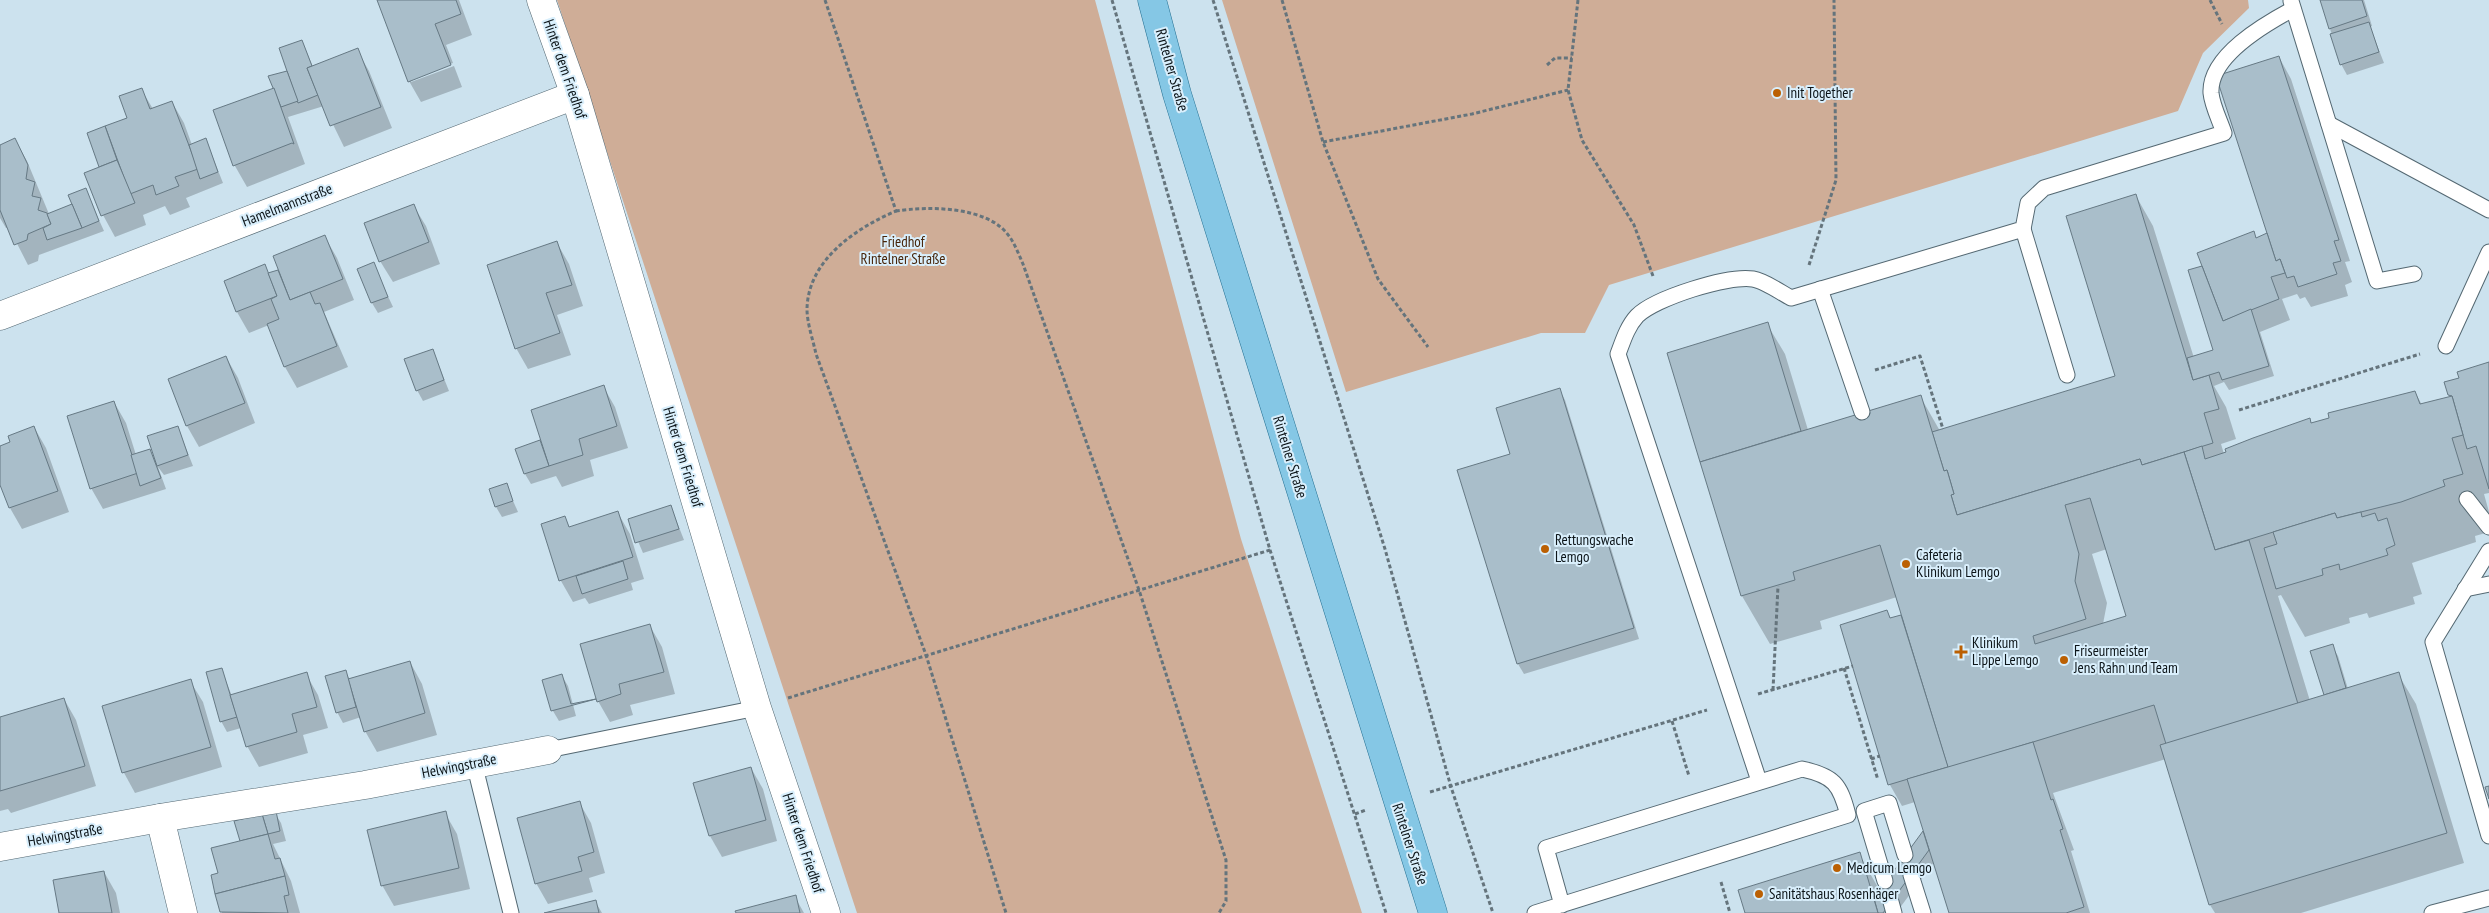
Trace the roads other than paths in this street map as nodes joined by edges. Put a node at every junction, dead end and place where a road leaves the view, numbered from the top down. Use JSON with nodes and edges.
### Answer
{"nodes":[{"id":1,"x":541,"y":0,"type":"edge"},
{"id":2,"x":1152,"y":0,"type":"edge"},
{"id":3,"x":2292,"y":5,"type":"edge"},
{"id":4,"x":575,"y":95,"type":"junction"},
{"id":5,"x":2329,"y":124,"type":"junction"},
{"id":6,"x":2489,"y":210,"type":"edge"},
{"id":7,"x":2023,"y":229,"type":"junction"},
{"id":8,"x":2489,"y":252,"type":"edge"},
{"id":9,"x":2414,"y":274,"type":"dead end"},
{"id":10,"x":1820,"y":289,"type":"junction"},
{"id":11,"x":0,"y":316,"type":"edge"},
{"id":12,"x":2446,"y":346,"type":"road end"},
{"id":13,"x":2067,"y":375,"type":"dead end"},
{"id":14,"x":1862,"y":412,"type":"dead end"},
{"id":15,"x":2467,"y":499,"type":"dead end"},
{"id":16,"x":2489,"y":527,"type":"edge"},
{"id":17,"x":2489,"y":551,"type":"edge"},
{"id":18,"x":2489,"y":584,"type":"edge"},
{"id":19,"x":2465,"y":589,"type":"junction"},
{"id":20,"x":757,"y":708,"type":"junction"},
{"id":21,"x":548,"y":750,"type":"joint"},
{"id":22,"x":474,"y":762,"type":"junction"},
{"id":23,"x":1759,"y":782,"type":"junction"},
{"id":24,"x":160,"y":818,"type":"junction"},
{"id":25,"x":2489,"y":836,"type":"edge"},
{"id":26,"x":0,"y":847,"type":"edge"},
{"id":27,"x":1906,"y":855,"type":"dead end"},
{"id":28,"x":1911,"y":875,"type":"dead end"},
{"id":29,"x":1885,"y":881,"type":"dead end"},
{"id":30,"x":2489,"y":898,"type":"edge"},
{"id":31,"x":1562,"y":905,"type":"junction"},
{"id":32,"x":183,"y":913,"type":"edge"},
{"id":33,"x":511,"y":913,"type":"edge"},
{"id":34,"x":826,"y":913,"type":"edge"},
{"id":35,"x":1432,"y":913,"type":"edge"},
{"id":36,"x":1535,"y":913,"type":"edge"},
{"id":37,"x":1923,"y":913,"type":"edge"},
{"id":38,"x":2432,"y":913,"type":"edge"}],
"edges":[{"from":1,"to":4,"type":"street","name":"Hinter dem Friedhof"},
{"from":2,"to":35,"type":"main road","name":"Rintelner Straße"},
{"from":3,"to":5,"type":"lane"},
{"from":3,"to":7,"type":"lane"},
{"from":4,"to":11,"type":"street","name":"Hamelmannstraße"},
{"from":4,"to":20,"type":"street","name":"Hinter dem Friedhof"},
{"from":5,"to":6,"type":"lane"},
{"from":5,"to":9,"type":"lane"},
{"from":7,"to":10,"type":"lane"},
{"from":7,"to":13,"type":"lane"},
{"from":8,"to":12,"type":"lane"},
{"from":10,"to":14,"type":"lane"},
{"from":10,"to":23,"type":"lane"},
{"from":15,"to":16,"type":"lane"},
{"from":17,"to":19,"type":"lane"},
{"from":18,"to":19,"type":"lane"},
{"from":19,"to":25,"type":"lane"},
{"from":20,"to":21,"type":"lane","name":"Helwingstraße"},
{"from":20,"to":34,"type":"street","name":"Hinter dem Friedhof"},
{"from":21,"to":22,"type":"street","name":"Helwingstraße"},
{"from":22,"to":24,"type":"street","name":"Helwingstraße"},
{"from":22,"to":33,"type":"lane"},
{"from":23,"to":31,"type":"lane"},
{"from":23,"to":31,"type":"lane"},
{"from":24,"to":26,"type":"street","name":"Helwingstraße"},
{"from":24,"to":32,"type":"street"},
{"from":27,"to":29,"type":"lane"},
{"from":28,"to":37,"type":"lane"},
{"from":30,"to":38,"type":"lane"},
{"from":31,"to":36,"type":"lane"}]}
